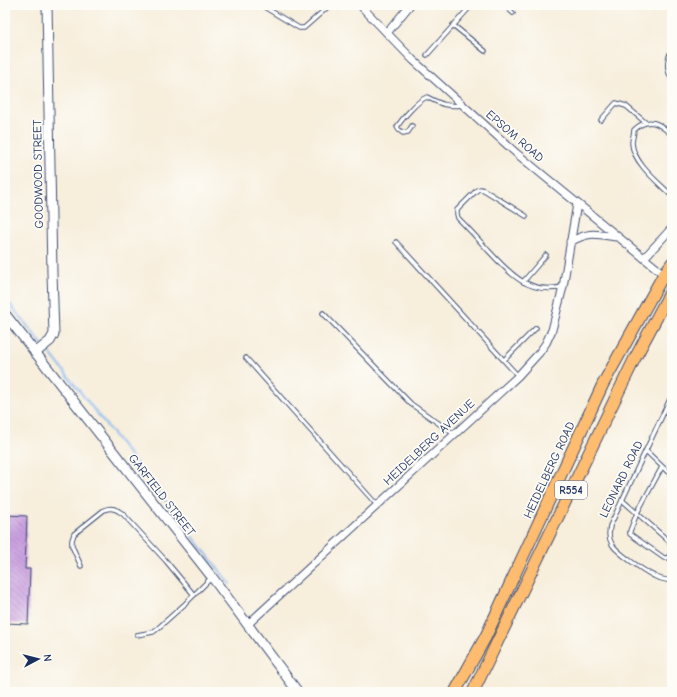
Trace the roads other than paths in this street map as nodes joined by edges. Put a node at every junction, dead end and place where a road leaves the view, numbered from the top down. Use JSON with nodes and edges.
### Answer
{"nodes":[{"id":1,"x":47,"y":5,"type":"edge"},
{"id":2,"x":260,"y":5,"type":"edge"},
{"id":3,"x":330,"y":5,"type":"edge"},
{"id":4,"x":360,"y":5,"type":"edge"},
{"id":5,"x":410,"y":5,"type":"edge"},
{"id":6,"x":476,"y":5,"type":"edge"},
{"id":7,"x":504,"y":5,"type":"edge"},
{"id":8,"x":467,"y":6,"type":"edge"},
{"id":9,"x":513,"y":13,"type":"dead end"},
{"id":10,"x":453,"y":25,"type":"junction"},
{"id":11,"x":387,"y":33,"type":"junction"},
{"id":12,"x":672,"y":50,"type":"edge"},
{"id":13,"x":485,"y":51,"type":"dead end"},
{"id":14,"x":427,"y":55,"type":"dead end"},
{"id":15,"x":672,"y":80,"type":"edge"},
{"id":16,"x":463,"y":104,"type":"junction"},
{"id":17,"x":601,"y":120,"type":"dead end"},
{"id":18,"x":645,"y":122,"type":"junction"},
{"id":19,"x":412,"y":126,"type":"dead end"},
{"id":20,"x":672,"y":135,"type":"edge"},
{"id":21,"x":672,"y":196,"type":"edge"},
{"id":22,"x":577,"y":204,"type":"junction"},
{"id":23,"x":526,"y":216,"type":"dead end"},
{"id":24,"x":672,"y":228,"type":"edge"},
{"id":25,"x":617,"y":237,"type":"junction"},
{"id":26,"x":396,"y":242,"type":"dead end"},
{"id":27,"x":570,"y":242,"type":"junction"},
{"id":28,"x":546,"y":254,"type":"dead end"},
{"id":29,"x":644,"y":258,"type":"junction"},
{"id":30,"x":672,"y":263,"type":"edge"},
{"id":31,"x":668,"y":277,"type":"edge"},
{"id":32,"x":524,"y":282,"type":"junction"},
{"id":33,"x":563,"y":287,"type":"junction"},
{"id":34,"x":672,"y":289,"type":"edge"},
{"id":35,"x":322,"y":313,"type":"dead end"},
{"id":36,"x":5,"y":314,"type":"edge"},
{"id":37,"x":536,"y":328,"type":"dead end"},
{"id":38,"x":35,"y":353,"type":"junction"},
{"id":39,"x":246,"y":358,"type":"dead end"},
{"id":40,"x":504,"y":360,"type":"junction"},
{"id":41,"x":518,"y":376,"type":"junction"},
{"id":42,"x":672,"y":395,"type":"edge"},
{"id":43,"x":454,"y":434,"type":"junction"},
{"id":44,"x":646,"y":451,"type":"junction"},
{"id":45,"x":662,"y":467,"type":"junction"},
{"id":46,"x":672,"y":476,"type":"edge"},
{"id":47,"x":622,"y":500,"type":"junction"},
{"id":48,"x":377,"y":505,"type":"junction"},
{"id":49,"x":637,"y":513,"type":"junction"},
{"id":50,"x":672,"y":544,"type":"edge"},
{"id":51,"x":672,"y":554,"type":"edge"},
{"id":52,"x":81,"y":566,"type":"dead end"},
{"id":53,"x":212,"y":577,"type":"junction"},
{"id":54,"x":672,"y":581,"type":"edge"},
{"id":55,"x":194,"y":595,"type":"junction"},
{"id":56,"x":247,"y":625,"type":"junction"},
{"id":57,"x":137,"y":635,"type":"dead end"},
{"id":58,"x":486,"y":636,"type":"junction"},
{"id":59,"x":298,"y":692,"type":"edge"},
{"id":60,"x":447,"y":692,"type":"edge"},
{"id":61,"x":455,"y":692,"type":"edge"},
{"id":62,"x":473,"y":692,"type":"edge"}],
"edges":[{"from":1,"to":38,"type":"street","name":"GOODWOOD STREET"},
{"from":2,"to":3,"type":"lane"},
{"from":4,"to":11,"type":"street","name":"EPSOM ROAD"},
{"from":5,"to":11,"type":"street"},
{"from":6,"to":8,"type":"lane"},
{"from":7,"to":9,"type":"lane"},
{"from":8,"to":10,"type":"lane"},
{"from":10,"to":13,"type":"lane"},
{"from":10,"to":14,"type":"lane"},
{"from":11,"to":16,"type":"street","name":"EPSOM ROAD"},
{"from":12,"to":15,"type":"lane"},
{"from":16,"to":19,"type":"lane"},
{"from":16,"to":22,"type":"street","name":"EPSOM ROAD"},
{"from":17,"to":18,"type":"lane"},
{"from":18,"to":20,"type":"lane"},
{"from":18,"to":21,"type":"lane"},
{"from":22,"to":25,"type":"street","name":"EPSOM ROAD"},
{"from":22,"to":27,"type":"street","name":"HEIDELBERG AVENUE"},
{"from":23,"to":32,"type":"lane"},
{"from":24,"to":29,"type":"street"},
{"from":25,"to":27,"type":"street"},
{"from":25,"to":29,"type":"street","name":"EPSOM ROAD"},
{"from":26,"to":40,"type":"lane"},
{"from":27,"to":33,"type":"street","name":"HEIDELBERG AVENUE"},
{"from":28,"to":32,"type":"lane"},
{"from":29,"to":31,"type":"street","name":"EPSOM ROAD"},
{"from":30,"to":31,"type":"main road","name":"HEIDELBERG ROAD","number":"R554"},
{"from":31,"to":58,"type":"main road","name":"HEIDELBERG ROAD","number":"R554"},
{"from":32,"to":33,"type":"lane"},
{"from":33,"to":41,"type":"street","name":"HEIDELBERG AVENUE"},
{"from":34,"to":62,"type":"main road","number":"R554"},
{"from":35,"to":43,"type":"lane"},
{"from":36,"to":38,"type":"street","name":"GARFIELD STREET"},
{"from":37,"to":40,"type":"lane"},
{"from":38,"to":53,"type":"street","name":"GARFIELD STREET"},
{"from":39,"to":48,"type":"lane"},
{"from":40,"to":41,"type":"lane"},
{"from":41,"to":43,"type":"street","name":"HEIDELBERG AVENUE"},
{"from":42,"to":44,"type":"lane","name":"LEONARD ROAD"},
{"from":43,"to":48,"type":"street","name":"HEIDELBERG AVENUE"},
{"from":44,"to":45,"type":"lane"},
{"from":44,"to":47,"type":"lane","name":"LEONARD ROAD"},
{"from":45,"to":46,"type":"lane"},
{"from":45,"to":49,"type":"lane"},
{"from":47,"to":49,"type":"lane"},
{"from":47,"to":54,"type":"lane","name":"LEONARD ROAD"},
{"from":48,"to":56,"type":"street","name":"HEIDELBERG AVENUE"},
{"from":49,"to":50,"type":"lane"},
{"from":49,"to":51,"type":"lane"},
{"from":52,"to":55,"type":"lane"},
{"from":53,"to":55,"type":"lane"},
{"from":53,"to":56,"type":"street","name":"GARFIELD STREET"},
{"from":55,"to":57,"type":"lane"},
{"from":56,"to":59,"type":"street","name":"GARFIELD STREET"},
{"from":58,"to":60,"type":"main road"},
{"from":58,"to":61,"type":"main road","name":"HEIDELBERG ROAD","number":"R554"}]}
